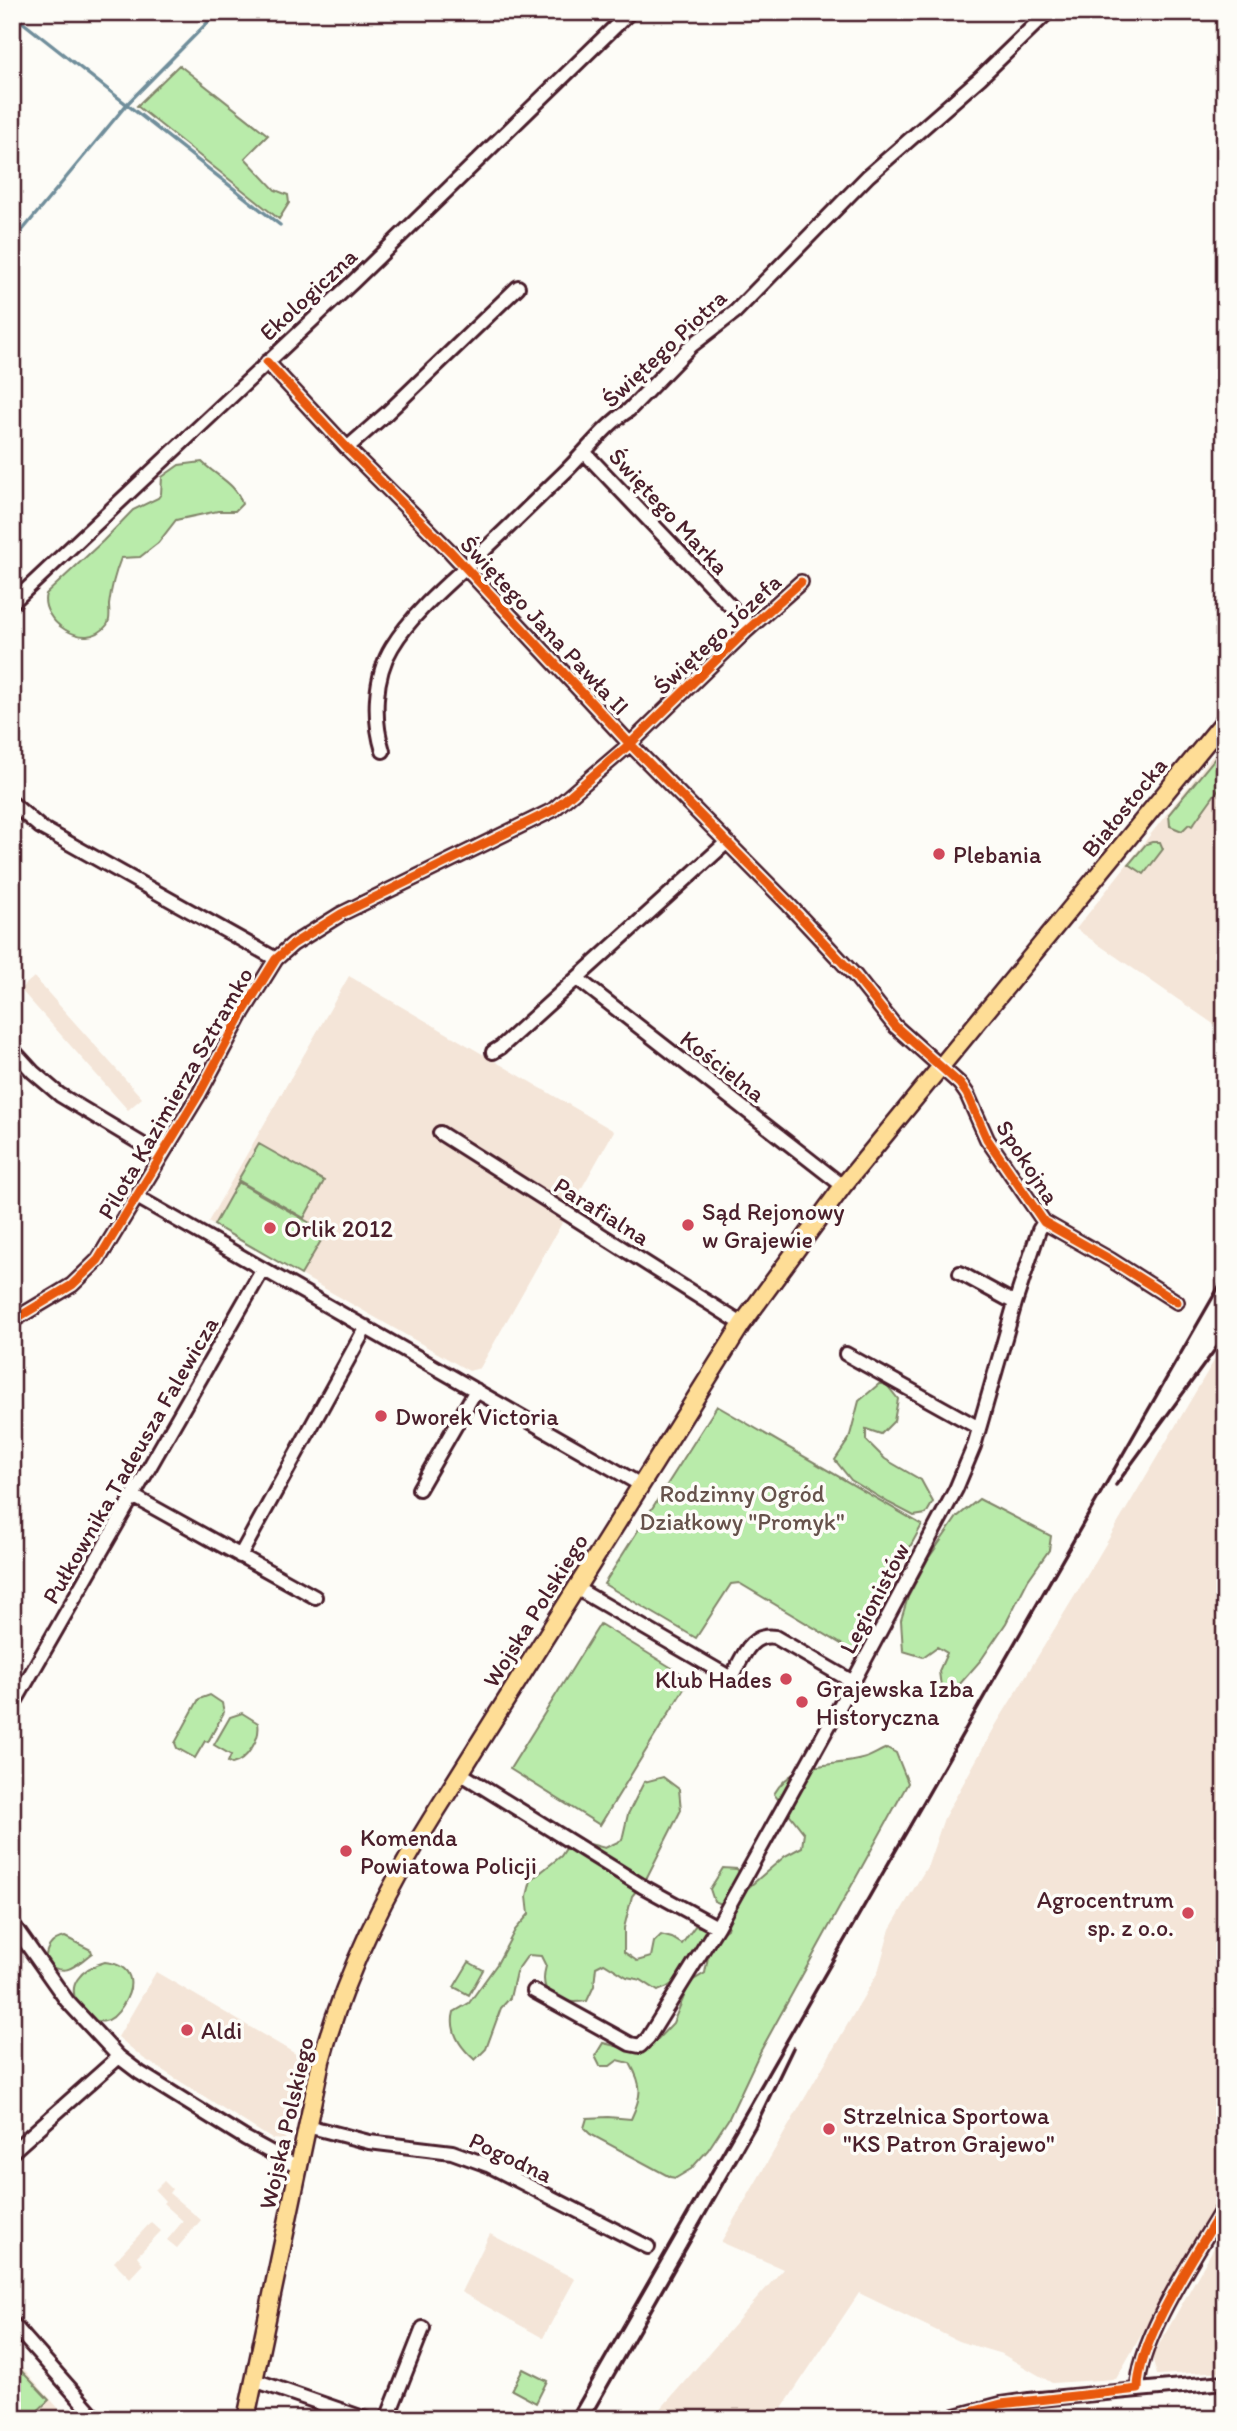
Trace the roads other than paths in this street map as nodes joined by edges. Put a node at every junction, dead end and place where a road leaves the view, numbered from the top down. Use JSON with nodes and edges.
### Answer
{"nodes":[{"id":1,"x":630,"y":12,"type":"edge"},
{"id":2,"x":1048,"y":12,"type":"edge"},
{"id":3,"x":518,"y":287,"type":"dead end"},
{"id":4,"x":267,"y":362,"type":"junction"},
{"id":5,"x":347,"y":448,"type":"junction"},
{"id":6,"x":585,"y":453,"type":"junction"},
{"id":7,"x":464,"y":568,"type":"junction"},
{"id":8,"x":801,"y":582,"type":"dead end"},
{"id":9,"x":12,"y":603,"type":"edge"},
{"id":10,"x":745,"y":632,"type":"junction"},
{"id":11,"x":1225,"y":720,"type":"edge"},
{"id":12,"x":630,"y":744,"type":"junction"},
{"id":13,"x":383,"y":751,"type":"dead end"},
{"id":14,"x":12,"y":803,"type":"edge"},
{"id":15,"x":726,"y":843,"type":"junction"},
{"id":16,"x":1059,"y":922,"type":"joint"},
{"id":17,"x":276,"y":960,"type":"junction"},
{"id":18,"x":578,"y":979,"type":"junction"},
{"id":19,"x":12,"y":1049,"type":"edge"},
{"id":20,"x":493,"y":1052,"type":"dead end"},
{"id":21,"x":942,"y":1066,"type":"junction"},
{"id":22,"x":440,"y":1133,"type":"dead end"},
{"id":23,"x":160,"y":1155,"type":"junction"},
{"id":24,"x":843,"y":1186,"type":"junction"},
{"id":25,"x":137,"y":1197,"type":"junction"},
{"id":26,"x":1044,"y":1222,"type":"junction"},
{"id":27,"x":262,"y":1269,"type":"junction"},
{"id":28,"x":960,"y":1273,"type":"dead end"},
{"id":29,"x":1177,"y":1302,"type":"dead end"},
{"id":30,"x":1015,"y":1303,"type":"junction"},
{"id":31,"x":12,"y":1321,"type":"edge"},
{"id":32,"x":742,"y":1324,"type":"junction"},
{"id":33,"x":366,"y":1327,"type":"junction"},
{"id":34,"x":846,"y":1354,"type":"dead end"},
{"id":35,"x":476,"y":1390,"type":"junction"},
{"id":36,"x":979,"y":1428,"type":"junction"},
{"id":37,"x":641,"y":1485,"type":"junction"},
{"id":38,"x":419,"y":1489,"type":"dead end"},
{"id":39,"x":133,"y":1496,"type":"junction"},
{"id":40,"x":240,"y":1556,"type":"junction"},
{"id":41,"x":576,"y":1588,"type":"junction"},
{"id":42,"x":315,"y":1597,"type":"dead end"},
{"id":43,"x":853,"y":1682,"type":"junction"},
{"id":44,"x":12,"y":1707,"type":"edge"},
{"id":45,"x":460,"y":1773,"type":"junction"},
{"id":46,"x":12,"y":1923,"type":"edge"},
{"id":47,"x":717,"y":1927,"type":"junction"},
{"id":48,"x":534,"y":1991,"type":"dead end"},
{"id":49,"x":119,"y":2057,"type":"junction"},
{"id":50,"x":307,"y":2126,"type":"junction"},
{"id":51,"x":12,"y":2152,"type":"edge"},
{"id":52,"x":298,"y":2167,"type":"junction"},
{"id":53,"x":1225,"y":2205,"type":"edge"},
{"id":54,"x":648,"y":2248,"type":"dead end"},
{"id":55,"x":12,"y":2323,"type":"edge"},
{"id":56,"x":423,"y":2328,"type":"dead end"},
{"id":57,"x":254,"y":2380,"type":"junction"},
{"id":58,"x":1225,"y":2382,"type":"edge"},
{"id":59,"x":1138,"y":2389,"type":"junction"},
{"id":60,"x":97,"y":2419,"type":"edge"},
{"id":61,"x":246,"y":2419,"type":"edge"},
{"id":62,"x":366,"y":2419,"type":"edge"},
{"id":63,"x":387,"y":2419,"type":"edge"},
{"id":64,"x":944,"y":2419,"type":"edge"}],
"edges":[{"from":1,"to":4,"type":"street","name":"Ekologiczna"},
{"from":2,"to":6,"type":"street","name":"Świętego Piotra"},
{"from":3,"to":5,"type":"street"},
{"from":4,"to":5,"type":"street","name":"Świętego Jana Pawła II"},
{"from":4,"to":9,"type":"street","name":"Ekologiczna"},
{"from":5,"to":7,"type":"street","name":"Świętego Jana Pawła II"},
{"from":6,"to":7,"type":"street","name":"Świętego Piotra"},
{"from":6,"to":10,"type":"street","name":"Świętego Marka"},
{"from":7,"to":12,"type":"street","name":"Świętego Jana Pawła II"},
{"from":7,"to":13,"type":"street","name":"Świętego Piotra"},
{"from":8,"to":10,"type":"street","name":"Świętego Józefa"},
{"from":10,"to":12,"type":"street","name":"Świętego Józefa"},
{"from":11,"to":16,"type":"main road","name":"Białostocka"},
{"from":12,"to":15,"type":"street","name":"Świętego Jana Pawła II"},
{"from":12,"to":17,"type":"street","name":"Pilota Kazimierza Sztramko"},
{"from":14,"to":17,"type":"street"},
{"from":15,"to":18,"type":"street"},
{"from":15,"to":21,"type":"street","name":"Świętego Jana Pawła II"},
{"from":16,"to":21,"type":"main road","name":"Wojska Polskiego"},
{"from":17,"to":23,"type":"street","name":"Pilota Kazimierza Sztramko"},
{"from":18,"to":20,"type":"street"},
{"from":18,"to":24,"type":"street","name":"Kościelna"},
{"from":19,"to":23,"type":"street"},
{"from":21,"to":24,"type":"main road","name":"Wojska Polskiego"},
{"from":21,"to":26,"type":"street","name":"Spokojna"},
{"from":22,"to":32,"type":"street","name":"Parafialna"},
{"from":23,"to":25,"type":"street","name":"Pilota Kazimierza Sztramko"},
{"from":24,"to":32,"type":"main road","name":"Wojska Polskiego"},
{"from":25,"to":27,"type":"street"},
{"from":25,"to":31,"type":"street","name":"Pilota Kazimierza Sztramko"},
{"from":26,"to":29,"type":"street","name":"Spokojna"},
{"from":26,"to":30,"type":"street","name":"Legionistów"},
{"from":27,"to":33,"type":"street"},
{"from":27,"to":39,"type":"street","name":"Pułkownika Tadeusza Falewicza"},
{"from":28,"to":30,"type":"street"},
{"from":30,"to":36,"type":"street","name":"Legionistów"},
{"from":32,"to":37,"type":"main road","name":"Wojska Polskiego"},
{"from":33,"to":35,"type":"street"},
{"from":33,"to":40,"type":"street"},
{"from":34,"to":36,"type":"street"},
{"from":35,"to":37,"type":"street"},
{"from":35,"to":38,"type":"street"},
{"from":36,"to":43,"type":"street","name":"Legionistów"},
{"from":37,"to":41,"type":"main road","name":"Wojska Polskiego"},
{"from":39,"to":40,"type":"street"},
{"from":39,"to":44,"type":"street","name":"Pułkownika Tadeusza Falewicza"},
{"from":40,"to":42,"type":"street"},
{"from":41,"to":43,"type":"street"},
{"from":41,"to":45,"type":"main road","name":"Wojska Polskiego"},
{"from":43,"to":47,"type":"street","name":"Legionistów"},
{"from":45,"to":47,"type":"street"},
{"from":45,"to":50,"type":"main road","name":"Wojska Polskiego"},
{"from":46,"to":49,"type":"street"},
{"from":47,"to":48,"type":"street","name":"Legionistów"},
{"from":49,"to":51,"type":"street"},
{"from":49,"to":52,"type":"street"},
{"from":50,"to":52,"type":"main road","name":"Wojska Polskiego"},
{"from":50,"to":54,"type":"street","name":"Pogodna"},
{"from":52,"to":57,"type":"main road","name":"Wojska Polskiego"},
{"from":53,"to":59,"type":"street"},
{"from":55,"to":60,"type":"street"},
{"from":56,"to":63,"type":"street"},
{"from":57,"to":61,"type":"main road","name":"Wojska Polskiego"},
{"from":57,"to":62,"type":"street"},
{"from":58,"to":59,"type":"street"},
{"from":59,"to":64,"type":"street"}]}
